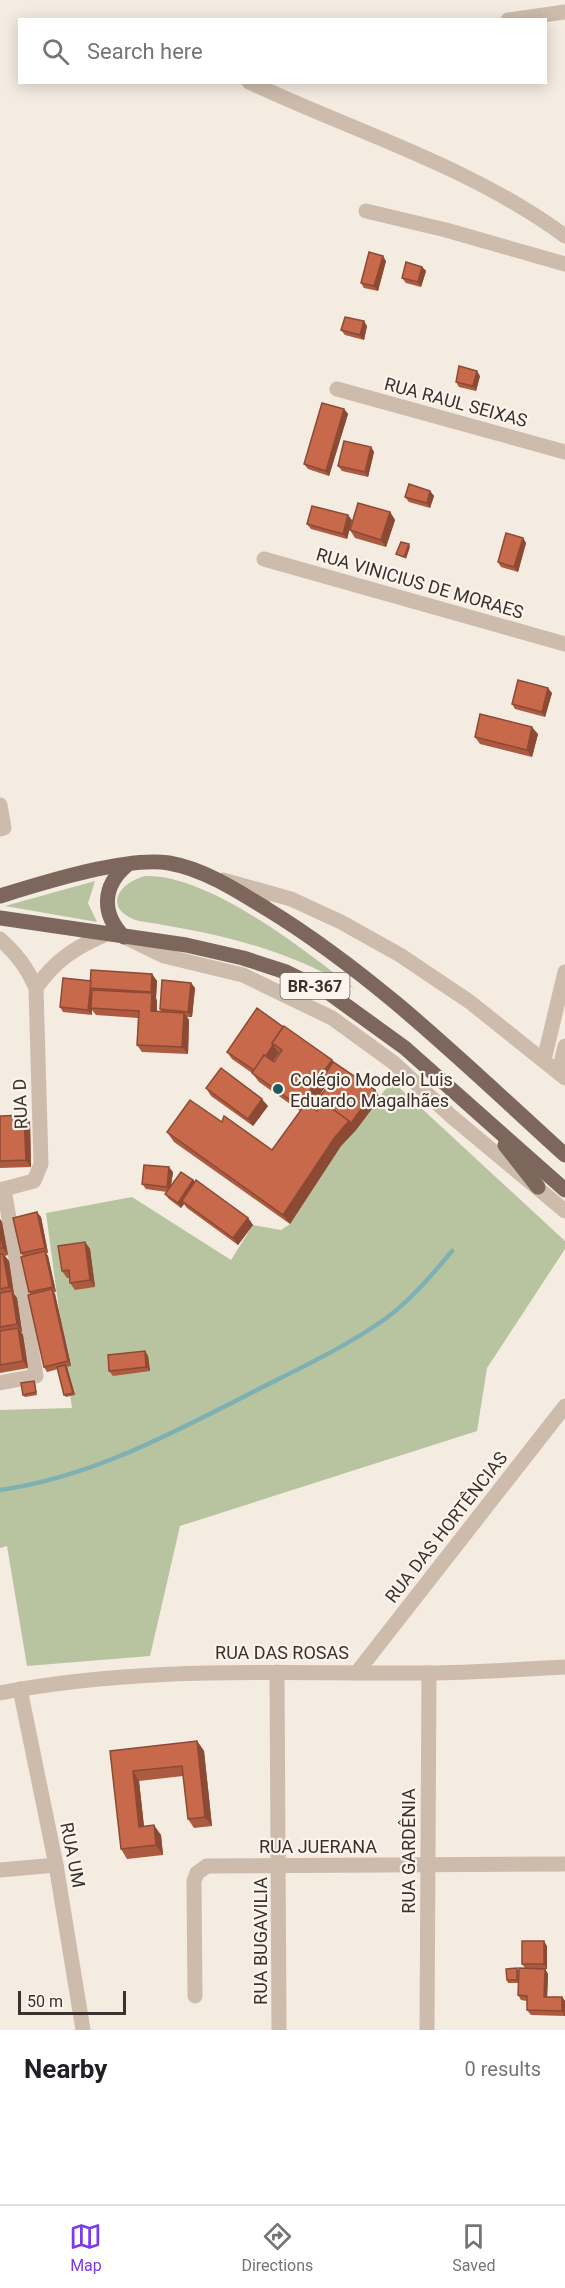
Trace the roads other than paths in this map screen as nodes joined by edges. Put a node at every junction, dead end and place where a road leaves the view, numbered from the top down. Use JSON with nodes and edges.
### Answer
{"nodes":[{"id":1,"x":565,"y":12,"type":"edge"},
{"id":2,"x":522,"y":18,"type":"edge"},
{"id":3,"x":254,"y":84,"type":"edge"},
{"id":4,"x":366,"y":211,"type":"dead end"},
{"id":5,"x":565,"y":236,"type":"edge"},
{"id":6,"x":565,"y":264,"type":"edge"},
{"id":7,"x":337,"y":389,"type":"dead end"},
{"id":8,"x":565,"y":452,"type":"edge"},
{"id":9,"x":264,"y":559,"type":"dead end"},
{"id":10,"x":565,"y":644,"type":"edge"},
{"id":11,"x":0,"y":805,"type":"edge"},
{"id":12,"x":0,"y":829,"type":"edge"},
{"id":13,"x":127,"y":866,"type":"junction"},
{"id":14,"x":207,"y":875,"type":"junction"},
{"id":15,"x":1,"y":896,"type":"edge"},
{"id":16,"x":0,"y":918,"type":"edge"},
{"id":17,"x":106,"y":934,"type":"junction"},
{"id":18,"x":124,"y":937,"type":"junction"},
{"id":19,"x":0,"y":939,"type":"edge"},
{"id":20,"x":565,"y":972,"type":"edge"},
{"id":21,"x":36,"y":988,"type":"junction"},
{"id":22,"x":565,"y":1046,"type":"edge"},
{"id":23,"x":544,"y":1060,"type":"junction"},
{"id":24,"x":562,"y":1075,"type":"edge"},
{"id":25,"x":479,"y":1112,"type":"junction"},
{"id":26,"x":565,"y":1155,"type":"edge"},
{"id":27,"x":538,"y":1187,"type":"junction"},
{"id":28,"x":2,"y":1190,"type":"edge"},
{"id":29,"x":565,"y":1190,"type":"edge"},
{"id":30,"x":565,"y":1211,"type":"edge"},
{"id":31,"x":0,"y":1383,"type":"edge"},
{"id":32,"x":565,"y":1407,"type":"edge"},
{"id":33,"x":565,"y":1667,"type":"edge"},
{"id":34,"x":358,"y":1671,"type":"junction"},
{"id":35,"x":277,"y":1672,"type":"junction"},
{"id":36,"x":429,"y":1673,"type":"junction"},
{"id":37,"x":20,"y":1689,"type":"junction"},
{"id":38,"x":0,"y":1693,"type":"edge"},
{"id":39,"x":565,"y":1864,"type":"edge"},
{"id":40,"x":56,"y":1865,"type":"junction"},
{"id":41,"x":280,"y":1865,"type":"junction"},
{"id":42,"x":428,"y":1866,"type":"junction"},
{"id":43,"x":0,"y":1870,"type":"edge"},
{"id":44,"x":195,"y":1996,"type":"dead end"},
{"id":45,"x":83,"y":2030,"type":"edge"},
{"id":46,"x":279,"y":2030,"type":"edge"},
{"id":47,"x":427,"y":2030,"type":"edge"}],
"edges":[{"from":1,"to":2,"type":"street"},
{"from":3,"to":5,"type":"street"},
{"from":4,"to":6,"type":"street"},
{"from":7,"to":8,"type":"street","name":"RUA RAUL SEIXAS"},
{"from":9,"to":10,"type":"street","name":"RUA VINICIUS DE MORAES"},
{"from":11,"to":12,"type":"street"},
{"from":13,"to":14,"type":"main road","number":"BR-367"},
{"from":13,"to":15,"type":"main road","number":"BR-367"},
{"from":13,"to":18,"type":"main road"},
{"from":14,"to":23,"type":"street"},
{"from":14,"to":26,"type":"main road","number":"BR-367"},
{"from":16,"to":17,"type":"main road","number":"BR-367"},
{"from":17,"to":18,"type":"main road","number":"BR-367"},
{"from":17,"to":21,"type":"street"},
{"from":18,"to":25,"type":"main road","number":"BR-367"},
{"from":18,"to":27,"type":"street"},
{"from":19,"to":21,"type":"street","name":"RUA D"},
{"from":20,"to":23,"type":"street"},
{"from":21,"to":28,"type":"street","name":"RUA D"},
{"from":22,"to":24,"type":"street"},
{"from":23,"to":24,"type":"street"},
{"from":25,"to":27,"type":"main road"},
{"from":25,"to":29,"type":"main road","number":"BR-367"},
{"from":27,"to":30,"type":"street"},
{"from":28,"to":31,"type":"street"},
{"from":32,"to":34,"type":"street","name":"RUA DAS HORTÊNCIAS"},
{"from":33,"to":36,"type":"street","name":"RUA DAS ROSAS"},
{"from":34,"to":35,"type":"street","name":"RUA DAS ROSAS"},
{"from":34,"to":36,"type":"street","name":"RUA DAS ROSAS"},
{"from":35,"to":37,"type":"street","name":"RUA DAS ROSAS"},
{"from":35,"to":41,"type":"street","name":"RUA BUGAVILIA"},
{"from":36,"to":42,"type":"street","name":"RUA GARDÊNIA"},
{"from":37,"to":38,"type":"street","name":"RUA DAS ROSAS"},
{"from":37,"to":40,"type":"street","name":"RUA UM"},
{"from":39,"to":42,"type":"street","name":"RUA JUERANA"},
{"from":40,"to":43,"type":"street"},
{"from":40,"to":45,"type":"street","name":"RUA UM"},
{"from":41,"to":42,"type":"street","name":"RUA JUERANA"},
{"from":41,"to":44,"type":"street","name":"RUA JUERANA"},
{"from":41,"to":46,"type":"street","name":"RUA BUGAVILIA"},
{"from":42,"to":47,"type":"street","name":"RUA GARDÊNIA"}]}
